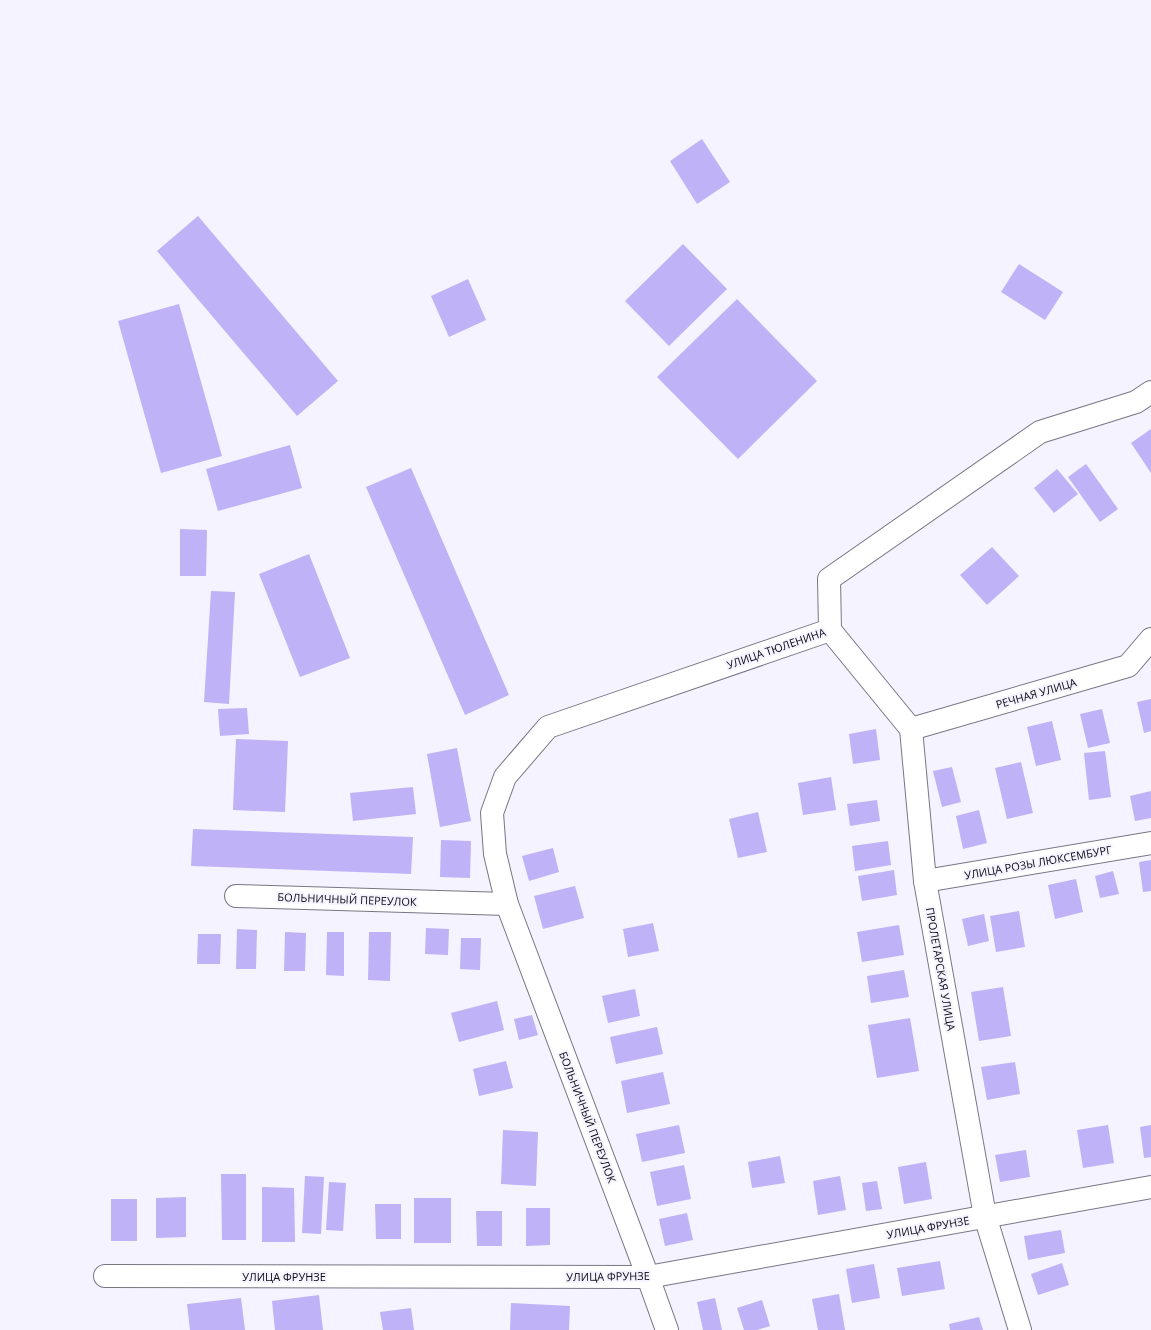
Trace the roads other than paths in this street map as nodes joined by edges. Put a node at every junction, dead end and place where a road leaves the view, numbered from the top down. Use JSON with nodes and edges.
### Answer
{"nodes":[{"id":1,"x":1151,"y":392,"type":"edge"},
{"id":2,"x":830,"y":630,"type":"junction"},
{"id":3,"x":1151,"y":639,"type":"edge"},
{"id":4,"x":1151,"y":663,"type":"edge"},
{"id":5,"x":1128,"y":666,"type":"junction"},
{"id":6,"x":911,"y":729,"type":"junction"},
{"id":7,"x":1151,"y":843,"type":"edge"},
{"id":8,"x":495,"y":854,"type":"joint"},
{"id":9,"x":925,"y":881,"type":"junction"},
{"id":10,"x":236,"y":896,"type":"dead end"},
{"id":11,"x":506,"y":904,"type":"junction"},
{"id":12,"x":1151,"y":1187,"type":"edge"},
{"id":13,"x":984,"y":1216,"type":"junction"},
{"id":14,"x":105,"y":1276,"type":"dead end"},
{"id":15,"x":648,"y":1276,"type":"junction"},
{"id":16,"x":667,"y":1330,"type":"edge"},
{"id":17,"x":1020,"y":1330,"type":"edge"}],
"edges":[{"from":1,"to":2,"type":"street","name":"УЛИЦА ТЮЛЕНИНА"},
{"from":2,"to":6,"type":"street"},
{"from":2,"to":8,"type":"street","name":"УЛИЦА ТЮЛЕНИНА"},
{"from":3,"to":5,"type":"street"},
{"from":4,"to":5,"type":"street","name":"РЕЧНАЯ УЛИЦА"},
{"from":5,"to":6,"type":"street","name":"РЕЧНАЯ УЛИЦА"},
{"from":6,"to":9,"type":"street","name":"ПРОЛЕТАРСКАЯ УЛИЦА"},
{"from":7,"to":9,"type":"street","name":"УЛИЦА РОЗЫ ЛЮКСЕМБУРГ"},
{"from":8,"to":11,"type":"street","name":"БОЛЬНИЧНЫЙ ПЕРЕУЛОК"},
{"from":9,"to":13,"type":"street","name":"ПРОЛЕТАРСКАЯ УЛИЦА"},
{"from":10,"to":11,"type":"street","name":"БОЛЬНИЧНЫЙ ПЕРЕУЛОК"},
{"from":11,"to":15,"type":"street","name":"БОЛЬНИЧНЫЙ ПЕРЕУЛОК"},
{"from":12,"to":13,"type":"street","name":"УЛИЦА ФРУНЗЕ"},
{"from":13,"to":15,"type":"street","name":"УЛИЦА ФРУНЗЕ"},
{"from":13,"to":17,"type":"street","name":"ПРОЛЕТАРСКАЯ УЛИЦА"},
{"from":14,"to":15,"type":"street","name":"УЛИЦА ФРУНЗЕ"},
{"from":15,"to":16,"type":"street","name":"БОЛЬНИЧНЫЙ ПЕРЕУЛОК"}]}
